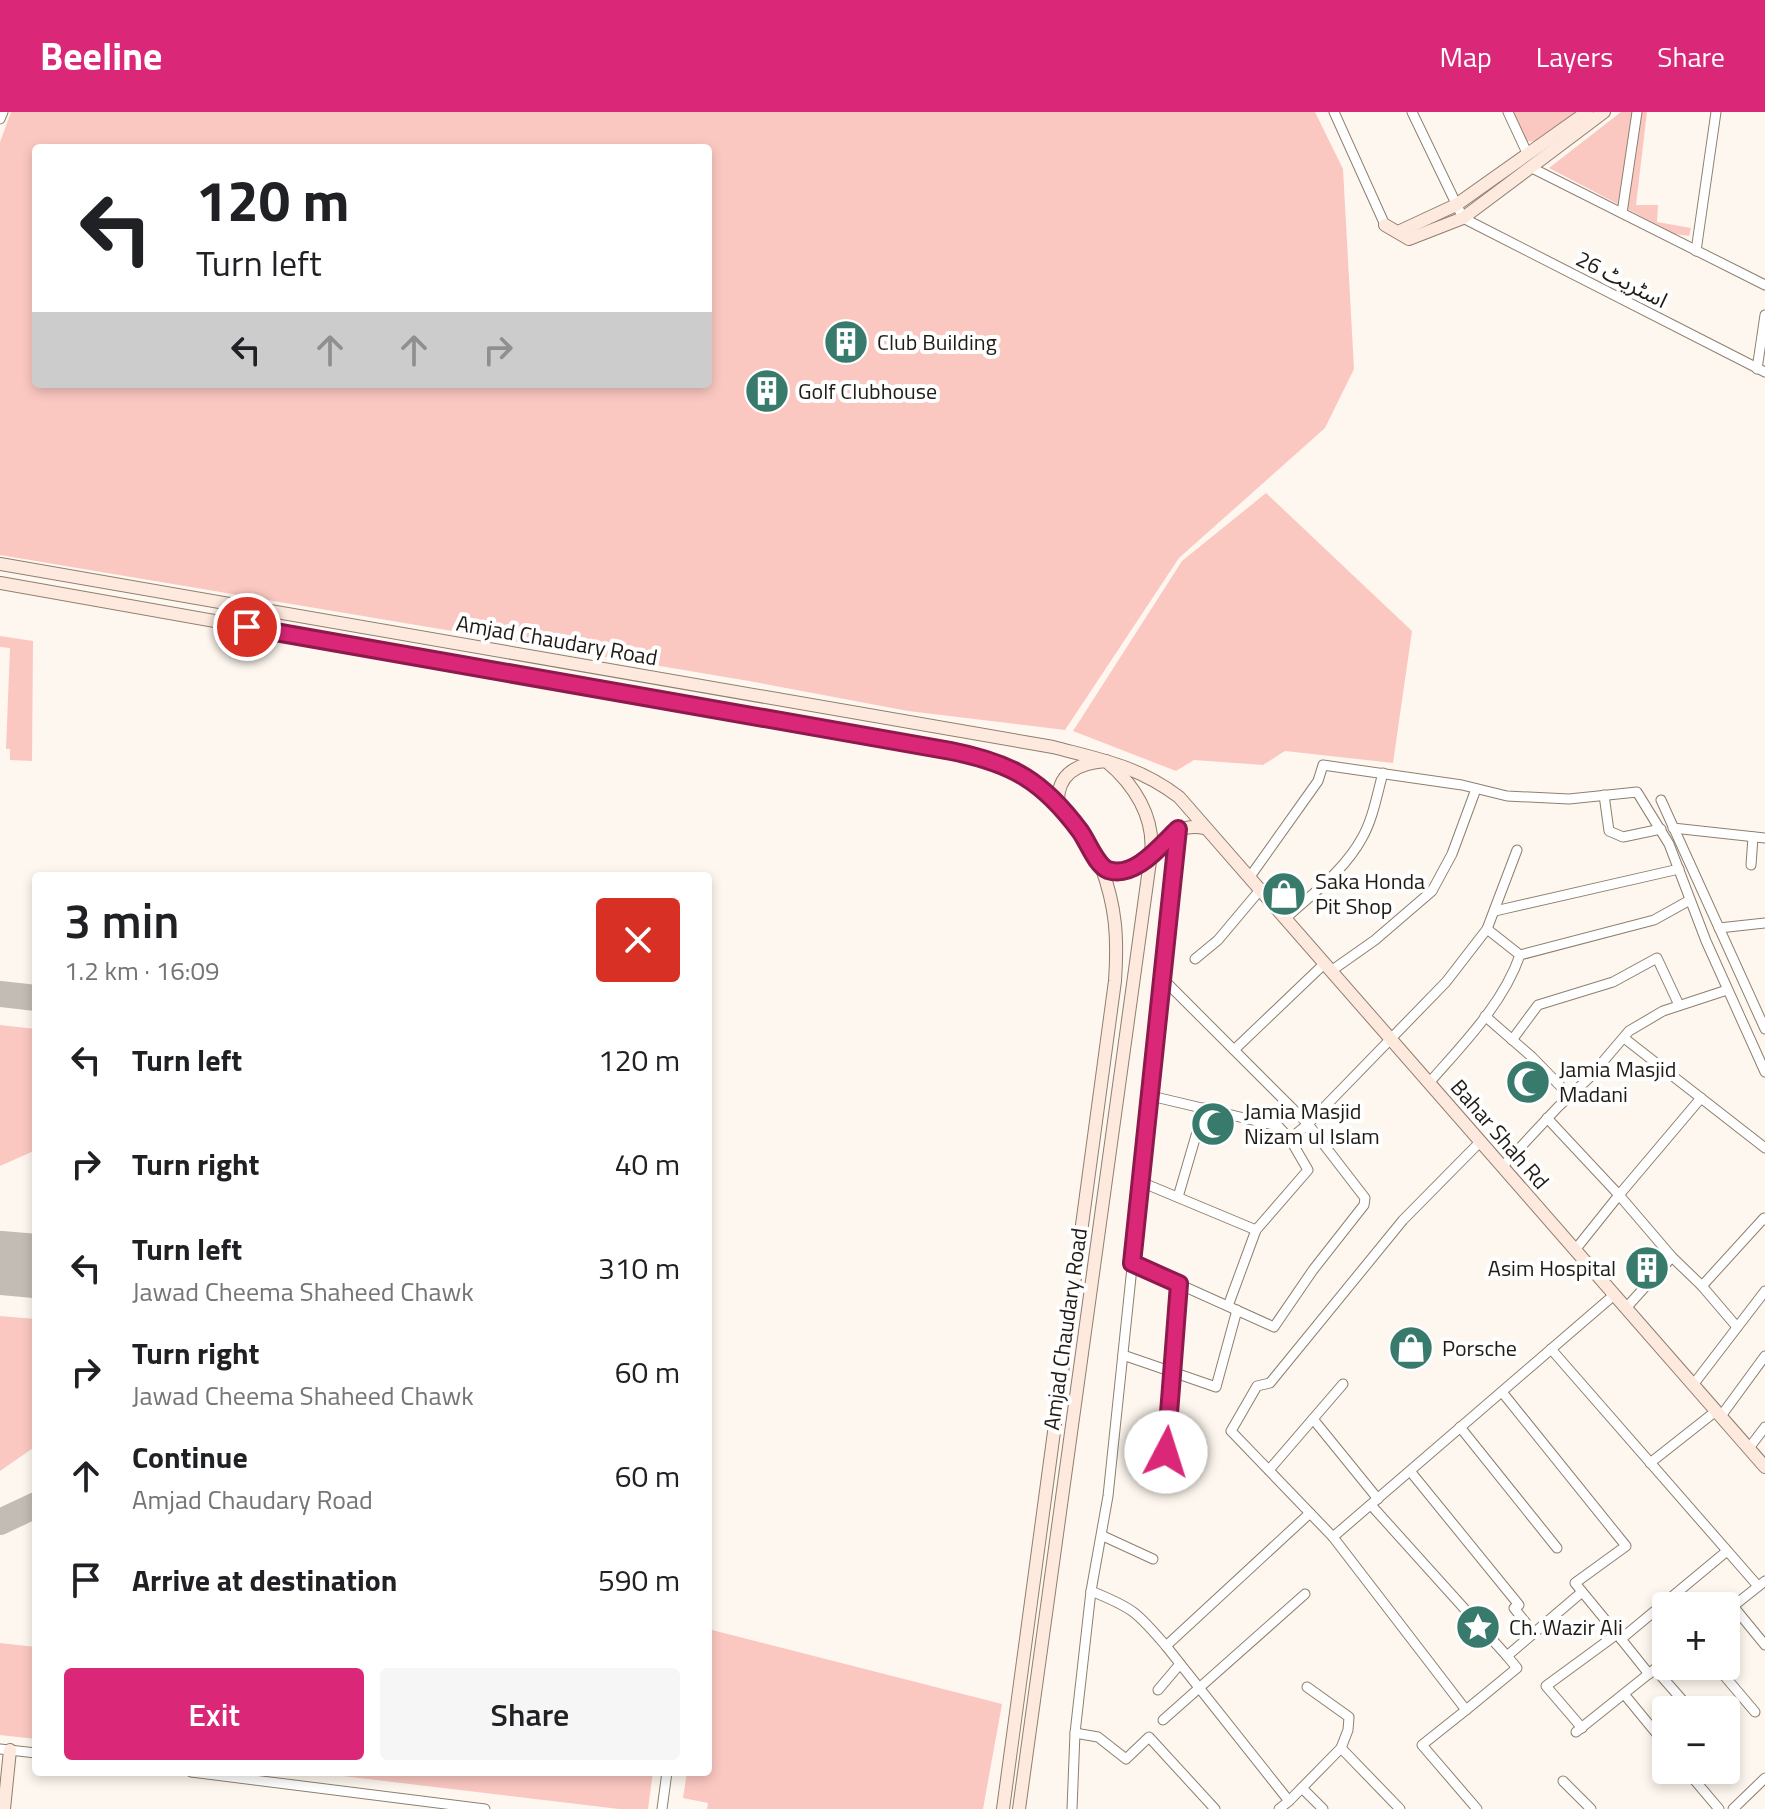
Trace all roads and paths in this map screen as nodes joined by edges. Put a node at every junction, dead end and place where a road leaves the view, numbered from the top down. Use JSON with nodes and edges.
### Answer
{"nodes":[{"id":1,"x":3,"y":112,"type":"edge"},
{"id":2,"x":1334,"y":112,"type":"edge"},
{"id":3,"x":1412,"y":112,"type":"edge"},
{"id":4,"x":1508,"y":112,"type":"edge"},
{"id":5,"x":1587,"y":112,"type":"edge"},
{"id":6,"x":1604,"y":112,"type":"edge"},
{"id":7,"x":1637,"y":112,"type":"edge"},
{"id":8,"x":1716,"y":112,"type":"edge"},
{"id":9,"x":0,"y":119,"type":"edge"},
{"id":10,"x":1530,"y":161,"type":"junction"},
{"id":11,"x":1456,"y":205,"type":"junction"},
{"id":12,"x":1622,"y":213,"type":"junction"},
{"id":13,"x":1463,"y":218,"type":"junction"},
{"id":14,"x":1385,"y":225,"type":"joint"},
{"id":15,"x":1398,"y":232,"type":"junction"},
{"id":16,"x":1696,"y":251,"type":"junction"},
{"id":17,"x":1765,"y":285,"type":"edge"},
{"id":18,"x":1765,"y":315,"type":"edge"},
{"id":19,"x":1761,"y":370,"type":"edge"},
{"id":20,"x":0,"y":564,"type":"edge"},
{"id":21,"x":0,"y":583,"type":"edge"},
{"id":22,"x":1106,"y":761,"type":"junction"},
{"id":23,"x":1383,"y":773,"type":"junction"},
{"id":24,"x":1476,"y":789,"type":"junction"},
{"id":25,"x":1604,"y":795,"type":"junction"},
{"id":26,"x":1661,"y":800,"type":"dead end"},
{"id":27,"x":1058,"y":806,"type":"junction"},
{"id":28,"x":1205,"y":828,"type":"junction"},
{"id":29,"x":1673,"y":828,"type":"junction"},
{"id":30,"x":1178,"y":829,"type":"junction"},
{"id":31,"x":1661,"y":829,"type":"junction"},
{"id":32,"x":1753,"y":837,"type":"junction"},
{"id":33,"x":1765,"y":838,"type":"edge"},
{"id":34,"x":1517,"y":850,"type":"dead end"},
{"id":35,"x":1151,"y":854,"type":"junction"},
{"id":36,"x":1751,"y":865,"type":"dead end"},
{"id":37,"x":1101,"y":866,"type":"junction"},
{"id":38,"x":1679,"y":869,"type":"junction"},
{"id":39,"x":1249,"y":878,"type":"junction"},
{"id":40,"x":1260,"y":890,"type":"junction"},
{"id":41,"x":1690,"y":900,"type":"junction"},
{"id":42,"x":1495,"y":911,"type":"junction"},
{"id":43,"x":1285,"y":919,"type":"junction"},
{"id":44,"x":1765,"y":923,"type":"edge"},
{"id":45,"x":1719,"y":928,"type":"junction"},
{"id":46,"x":1487,"y":929,"type":"junction"},
{"id":47,"x":1520,"y":955,"type":"junction"},
{"id":48,"x":1195,"y":959,"type":"dead end"},
{"id":49,"x":1328,"y":968,"type":"junction"},
{"id":50,"x":1164,"y":980,"type":"junction"},
{"id":51,"x":1727,"y":990,"type":"junction"},
{"id":52,"x":1765,"y":1003,"type":"edge"},
{"id":53,"x":1679,"y":1005,"type":"junction"},
{"id":54,"x":1756,"y":1010,"type":"junction"},
{"id":55,"x":1485,"y":1016,"type":"junction"},
{"id":56,"x":1765,"y":1029,"type":"edge"},
{"id":57,"x":1624,"y":1038,"type":"junction"},
{"id":58,"x":1512,"y":1040,"type":"junction"},
{"id":59,"x":1392,"y":1041,"type":"junction"},
{"id":60,"x":1234,"y":1050,"type":"junction"},
{"id":61,"x":1765,"y":1072,"type":"edge"},
{"id":62,"x":1429,"y":1083,"type":"junction"},
{"id":63,"x":1151,"y":1096,"type":"junction"},
{"id":64,"x":1570,"y":1096,"type":"junction"},
{"id":65,"x":1701,"y":1098,"type":"junction"},
{"id":66,"x":1204,"y":1108,"type":"junction"},
{"id":67,"x":1547,"y":1118,"type":"junction"},
{"id":68,"x":1308,"y":1124,"type":"junction"},
{"id":69,"x":1290,"y":1139,"type":"junction"},
{"id":70,"x":1480,"y":1142,"type":"junction"},
{"id":71,"x":1765,"y":1148,"type":"edge"},
{"id":72,"x":1502,"y":1167,"type":"junction"},
{"id":73,"x":1141,"y":1182,"type":"junction"},
{"id":74,"x":1619,"y":1195,"type":"junction"},
{"id":75,"x":1178,"y":1197,"type":"junction"},
{"id":76,"x":1765,"y":1220,"type":"edge"},
{"id":77,"x":1256,"y":1230,"type":"junction"},
{"id":78,"x":1575,"y":1250,"type":"junction"},
{"id":79,"x":1672,"y":1257,"type":"junction"},
{"id":80,"x":1132,"y":1263,"type":"junction"},
{"id":81,"x":1179,"y":1284,"type":"junction"},
{"id":82,"x":1702,"y":1286,"type":"junction"},
{"id":83,"x":1765,"y":1291,"type":"edge"},
{"id":84,"x":1614,"y":1295,"type":"junction"},
{"id":85,"x":1233,"y":1308,"type":"junction"},
{"id":86,"x":1626,"y":1308,"type":"junction"},
{"id":87,"x":1737,"y":1327,"type":"junction"},
{"id":88,"x":1551,"y":1349,"type":"junction"},
{"id":89,"x":1123,"y":1355,"type":"junction"},
{"id":90,"x":1765,"y":1356,"type":"edge"},
{"id":91,"x":1173,"y":1370,"type":"junction"},
{"id":92,"x":1343,"y":1384,"type":"dead end"},
{"id":93,"x":1693,"y":1385,"type":"junction"},
{"id":94,"x":1502,"y":1392,"type":"junction"},
{"id":95,"x":1718,"y":1413,"type":"junction"},
{"id":96,"x":1313,"y":1419,"type":"junction"},
{"id":97,"x":1460,"y":1427,"type":"junction"},
{"id":98,"x":1765,"y":1427,"type":"edge"},
{"id":99,"x":1749,"y":1448,"type":"junction"},
{"id":100,"x":1650,"y":1463,"type":"junction"},
{"id":101,"x":1765,"y":1467,"type":"edge"},
{"id":102,"x":1269,"y":1470,"type":"junction"},
{"id":103,"x":1410,"y":1471,"type":"junction"},
{"id":104,"x":1164,"y":1480,"type":"dead end"},
{"id":105,"x":1374,"y":1502,"type":"junction"},
{"id":106,"x":1310,"y":1513,"type":"junction"},
{"id":107,"x":1103,"y":1536,"type":"junction"},
{"id":108,"x":1333,"y":1537,"type":"junction"},
{"id":109,"x":1557,"y":1548,"type":"dead end"},
{"id":110,"x":1727,"y":1551,"type":"junction"},
{"id":111,"x":1153,"y":1559,"type":"dead end"},
{"id":112,"x":1762,"y":1584,"type":"edge"},
{"id":113,"x":1091,"y":1591,"type":"junction"},
{"id":114,"x":1582,"y":1592,"type":"junction"},
{"id":115,"x":1305,"y":1594,"type":"dead end"},
{"id":116,"x":1740,"y":1601,"type":"edge"},
{"id":117,"x":1740,"y":1619,"type":"edge"},
{"id":118,"x":1534,"y":1633,"type":"junction"},
{"id":119,"x":1619,"y":1636,"type":"junction"},
{"id":120,"x":1765,"y":1645,"type":"edge"},
{"id":121,"x":1166,"y":1646,"type":"junction"},
{"id":122,"x":1507,"y":1656,"type":"junction"},
{"id":123,"x":1180,"y":1664,"type":"junction"},
{"id":124,"x":1652,"y":1671,"type":"joint"},
{"id":125,"x":1661,"y":1680,"type":"edge"},
{"id":126,"x":1728,"y":1680,"type":"edge"},
{"id":127,"x":1307,"y":1687,"type":"dead end"},
{"id":128,"x":1199,"y":1688,"type":"junction"},
{"id":129,"x":1158,"y":1690,"type":"dead end"},
{"id":130,"x":1624,"y":1694,"type":"junction"},
{"id":131,"x":1677,"y":1696,"type":"edge"},
{"id":132,"x":1466,"y":1710,"type":"junction"},
{"id":133,"x":1755,"y":1712,"type":"dead end"},
{"id":134,"x":1163,"y":1720,"type":"dead end"},
{"id":135,"x":1652,"y":1728,"type":"edge"},
{"id":136,"x":1075,"y":1733,"type":"junction"},
{"id":137,"x":1341,"y":1748,"type":"junction"},
{"id":138,"x":5,"y":1750,"type":"edge"},
{"id":139,"x":32,"y":1753,"type":"edge"},
{"id":140,"x":224,"y":1776,"type":"edge"},
{"id":141,"x":666,"y":1776,"type":"edge"},
{"id":142,"x":1765,"y":1778,"type":"edge"},
{"id":143,"x":1563,"y":1781,"type":"dead end"},
{"id":144,"x":1698,"y":1784,"type":"edge"},
{"id":145,"x":1302,"y":1788,"type":"junction"},
{"id":146,"x":381,"y":1795,"type":"junction"},
{"id":147,"x":1289,"y":1801,"type":"junction"},
{"id":148,"x":4,"y":1809,"type":"edge"},
{"id":149,"x":379,"y":1809,"type":"edge"},
{"id":150,"x":485,"y":1809,"type":"edge"},
{"id":151,"x":662,"y":1809,"type":"edge"},
{"id":152,"x":1003,"y":1809,"type":"edge"},
{"id":153,"x":1019,"y":1809,"type":"edge"},
{"id":154,"x":1072,"y":1809,"type":"edge"},
{"id":155,"x":1215,"y":1809,"type":"edge"},
{"id":156,"x":1279,"y":1809,"type":"edge"},
{"id":157,"x":1323,"y":1809,"type":"edge"},
{"id":158,"x":1400,"y":1809,"type":"edge"},
{"id":159,"x":1477,"y":1809,"type":"edge"},
{"id":160,"x":1591,"y":1809,"type":"edge"},
{"id":161,"x":1719,"y":1809,"type":"edge"},
{"id":162,"x":1733,"y":1809,"type":"edge"}],
"edges":[{"from":1,"to":9,"type":"street"},
{"from":2,"to":14,"type":"street"},
{"from":3,"to":11,"type":"street"},
{"from":4,"to":10,"type":"street"},
{"from":5,"to":10,"type":"main road"},
{"from":6,"to":10,"type":"main road"},
{"from":7,"to":12,"type":"street"},
{"from":8,"to":16,"type":"street"},
{"from":10,"to":11,"type":"main road"},
{"from":10,"to":12,"type":"street"},
{"from":10,"to":13,"type":"main road"},
{"from":11,"to":13,"type":"street"},
{"from":11,"to":15,"type":"main road"},
{"from":12,"to":16,"type":"street"},
{"from":13,"to":15,"type":"main road"},
{"from":13,"to":19,"type":"street","name":"اسٹریٹ 26"},
{"from":14,"to":15,"type":"main road"},
{"from":16,"to":17,"type":"street"},
{"from":18,"to":19,"type":"street"},
{"from":20,"to":22,"type":"main road","name":"Amjad Chaudary Road"},
{"from":21,"to":27,"type":"main road","name":"Amjad Chaudary Road"},
{"from":22,"to":27,"type":"main road"},
{"from":22,"to":28,"type":"main road","name":"Amjad Chaudary Road"},
{"from":22,"to":35,"type":"main road"},
{"from":23,"to":24,"type":"street"},
{"from":23,"to":39,"type":"street"},
{"from":23,"to":43,"type":"street"},
{"from":24,"to":25,"type":"street"},
{"from":24,"to":49,"type":"street"},
{"from":25,"to":31,"type":"street"},
{"from":25,"to":31,"type":"street"},
{"from":26,"to":29,"type":"street"},
{"from":27,"to":37,"type":"main road"},
{"from":28,"to":30,"type":"main road"},
{"from":28,"to":39,"type":"main road","name":"Bahar Shah Rd"},
{"from":29,"to":32,"type":"street"},
{"from":29,"to":45,"type":"street"},
{"from":30,"to":35,"type":"main road"},
{"from":30,"to":50,"type":"street"},
{"from":31,"to":38,"type":"street"},
{"from":32,"to":33,"type":"street"},
{"from":32,"to":36,"type":"street"},
{"from":34,"to":42,"type":"street"},
{"from":35,"to":37,"type":"main road"},
{"from":35,"to":153,"type":"main road","name":"Amjad Chaudary Road"},
{"from":37,"to":152,"type":"main road","name":"Amjad Chaudary Road"},
{"from":38,"to":41,"type":"street"},
{"from":38,"to":42,"type":"street"},
{"from":39,"to":40,"type":"main road","name":"Bahar Shah Rd"},
{"from":40,"to":43,"type":"main road","name":"Bahar Shah Rd"},
{"from":40,"to":48,"type":"street"},
{"from":41,"to":47,"type":"street"},
{"from":41,"to":51,"type":"street"},
{"from":42,"to":46,"type":"street"},
{"from":43,"to":49,"type":"main road","name":"Bahar Shah Rd"},
{"from":44,"to":45,"type":"street"},
{"from":45,"to":54,"type":"street"},
{"from":46,"to":47,"type":"street"},
{"from":46,"to":59,"type":"street"},
{"from":47,"to":55,"type":"street"},
{"from":49,"to":59,"type":"main road","name":"Bahar Shah Rd"},
{"from":49,"to":60,"type":"street"},
{"from":50,"to":60,"type":"street"},
{"from":50,"to":63,"type":"street"},
{"from":51,"to":53,"type":"street"},
{"from":51,"to":61,"type":"street"},
{"from":52,"to":54,"type":"street"},
{"from":53,"to":57,"type":"street"},
{"from":53,"to":58,"type":"street"},
{"from":54,"to":56,"type":"street"},
{"from":55,"to":58,"type":"street"},
{"from":55,"to":62,"type":"street"},
{"from":57,"to":64,"type":"street"},
{"from":57,"to":65,"type":"street"},
{"from":58,"to":64,"type":"street"},
{"from":59,"to":62,"type":"main road","name":"Bahar Shah Rd"},
{"from":59,"to":68,"type":"street"},
{"from":60,"to":68,"type":"street"},
{"from":62,"to":70,"type":"main road","name":"Bahar Shah Rd"},
{"from":63,"to":66,"type":"street"},
{"from":63,"to":73,"type":"street"},
{"from":64,"to":67,"type":"street"},
{"from":65,"to":71,"type":"street"},
{"from":65,"to":74,"type":"street"},
{"from":66,"to":69,"type":"street"},
{"from":66,"to":75,"type":"street"},
{"from":67,"to":72,"type":"street"},
{"from":67,"to":74,"type":"street"},
{"from":68,"to":69,"type":"street"},
{"from":68,"to":85,"type":"street"},
{"from":69,"to":77,"type":"street"},
{"from":70,"to":72,"type":"main road","name":"Bahar Shah Rd"},
{"from":70,"to":102,"type":"street"},
{"from":72,"to":78,"type":"main road","name":"Bahar Shah Rd"},
{"from":73,"to":75,"type":"street"},
{"from":73,"to":80,"type":"street"},
{"from":74,"to":78,"type":"street"},
{"from":74,"to":79,"type":"street"},
{"from":75,"to":77,"type":"street"},
{"from":76,"to":82,"type":"street"},
{"from":77,"to":85,"type":"street"},
{"from":78,"to":84,"type":"main road","name":"Bahar Shah Rd"},
{"from":79,"to":82,"type":"street"},
{"from":79,"to":86,"type":"street"},
{"from":80,"to":81,"type":"street"},
{"from":80,"to":89,"type":"street"},
{"from":81,"to":85,"type":"street"},
{"from":81,"to":91,"type":"street"},
{"from":82,"to":87,"type":"street"},
{"from":83,"to":87,"type":"street"},
{"from":84,"to":86,"type":"main road","name":"Bahar Shah Rd"},
{"from":84,"to":88,"type":"street"},
{"from":85,"to":91,"type":"street"},
{"from":86,"to":93,"type":"main road","name":"Bahar Shah Rd"},
{"from":87,"to":93,"type":"street"},
{"from":88,"to":94,"type":"street"},
{"from":88,"to":100,"type":"street"},
{"from":89,"to":91,"type":"street"},
{"from":89,"to":107,"type":"street"},
{"from":90,"to":95,"type":"street"},
{"from":91,"to":104,"type":"street"},
{"from":92,"to":96,"type":"street"},
{"from":93,"to":95,"type":"main road","name":"Bahar Shah Rd"},
{"from":94,"to":97,"type":"street"},
{"from":94,"to":114,"type":"street"},
{"from":95,"to":99,"type":"main road","name":"Bahar Shah Rd"},
{"from":95,"to":100,"type":"street"},
{"from":96,"to":102,"type":"street"},
{"from":96,"to":105,"type":"street"},
{"from":97,"to":103,"type":"street"},
{"from":97,"to":109,"type":"street"},
{"from":98,"to":99,"type":"street"},
{"from":99,"to":101,"type":"main road","name":"Bahar Shah Rd"},
{"from":100,"to":110,"type":"street"},
{"from":102,"to":106,"type":"street"},
{"from":103,"to":105,"type":"street"},
{"from":103,"to":118,"type":"street"},
{"from":105,"to":108,"type":"street"},
{"from":105,"to":122,"type":"street"},
{"from":106,"to":108,"type":"street"},
{"from":106,"to":121,"type":"street"},
{"from":107,"to":111,"type":"street"},
{"from":107,"to":113,"type":"street"},
{"from":108,"to":132,"type":"street"},
{"from":110,"to":112,"type":"street"},
{"from":110,"to":119,"type":"street"},
{"from":112,"to":116,"type":"street"},
{"from":113,"to":121,"type":"street"},
{"from":113,"to":136,"type":"street"},
{"from":114,"to":118,"type":"street"},
{"from":114,"to":119,"type":"street"},
{"from":115,"to":128,"type":"street"},
{"from":117,"to":120,"type":"street"},
{"from":118,"to":122,"type":"street"},
{"from":119,"to":124,"type":"street"},
{"from":119,"to":130,"type":"street"},
{"from":121,"to":123,"type":"street"},
{"from":122,"to":132,"type":"street"},
{"from":123,"to":128,"type":"street"},
{"from":123,"to":129,"type":"street"},
{"from":124,"to":130,"type":"street"},
{"from":125,"to":131,"type":"street"},
{"from":126,"to":133,"type":"street"},
{"from":127,"to":137,"type":"street"},
{"from":128,"to":134,"type":"street"},
{"from":128,"to":147,"type":"street"},
{"from":130,"to":135,"type":"street"},
{"from":132,"to":159,"type":"street"},
{"from":136,"to":154,"type":"street"},
{"from":136,"to":155,"type":"street"},
{"from":137,"to":145,"type":"street"},
{"from":137,"to":158,"type":"street"},
{"from":138,"to":139,"type":"street"},
{"from":138,"to":148,"type":"main road"},
{"from":140,"to":146,"type":"street"},
{"from":141,"to":151,"type":"street"},
{"from":142,"to":162,"type":"street"},
{"from":143,"to":160,"type":"street"},
{"from":144,"to":161,"type":"street"},
{"from":145,"to":147,"type":"street"},
{"from":145,"to":157,"type":"street"},
{"from":146,"to":149,"type":"street"},
{"from":146,"to":150,"type":"street"},
{"from":147,"to":156,"type":"street"}]}
